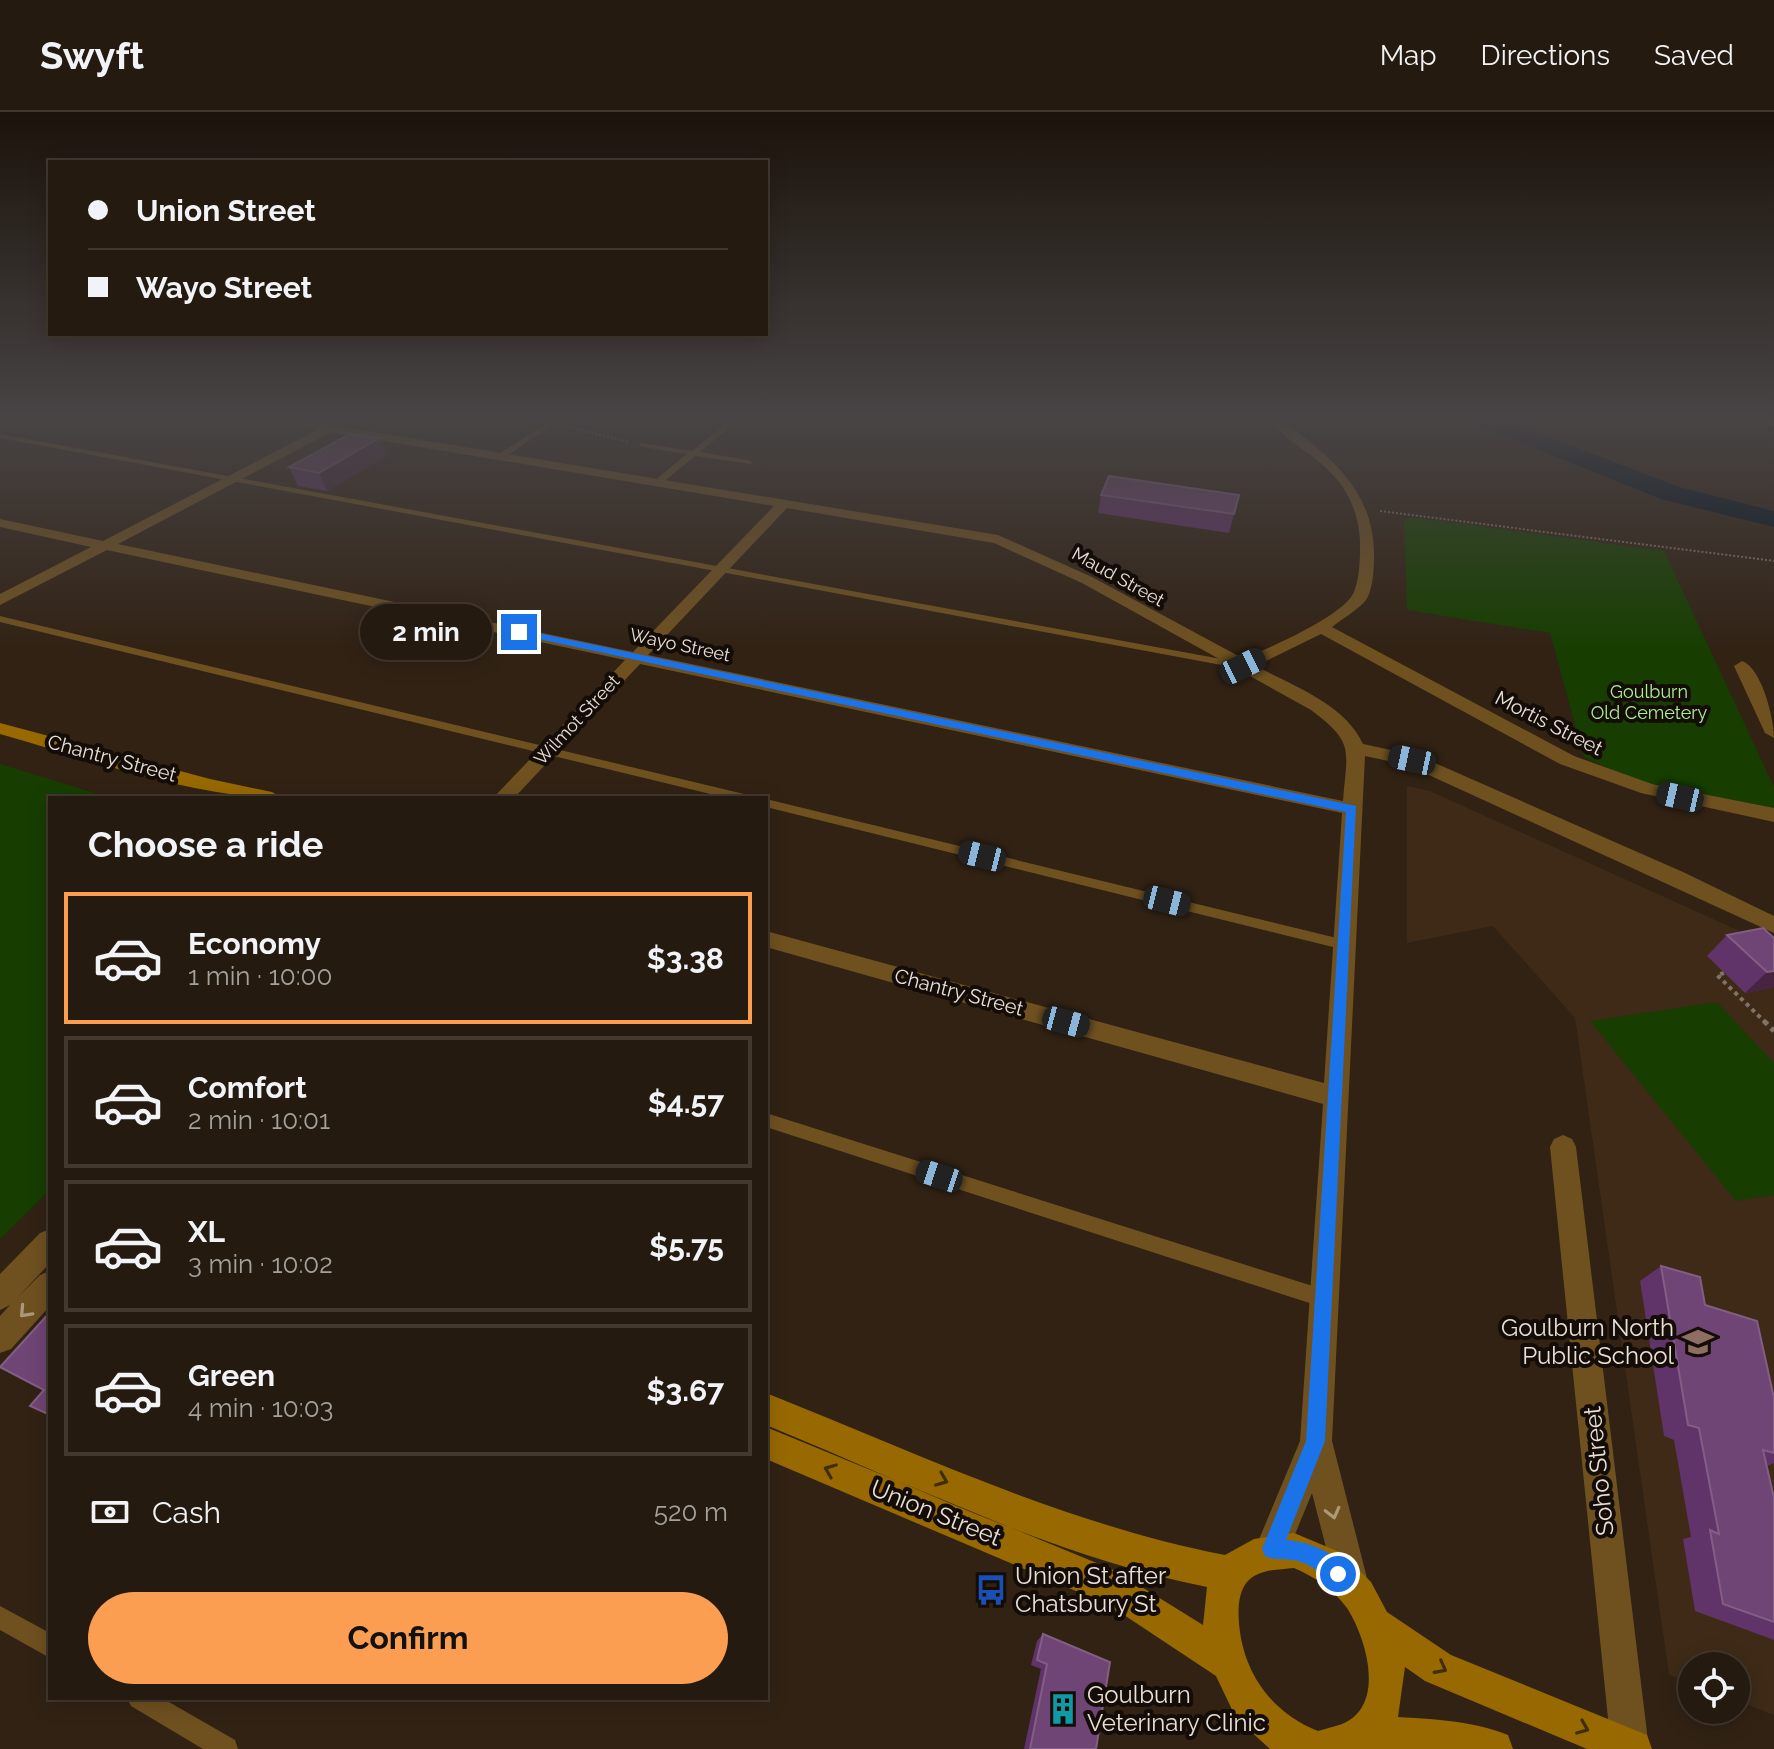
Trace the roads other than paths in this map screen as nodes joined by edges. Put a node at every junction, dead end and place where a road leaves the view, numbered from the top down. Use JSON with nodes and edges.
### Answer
{"nodes":[{"id":1,"x":197,"y":496,"type":"edge"},
{"id":2,"x":326,"y":496,"type":"edge"},
{"id":3,"x":744,"y":496,"type":"edge"},
{"id":4,"x":1356,"y":496,"type":"edge"},
{"id":5,"x":784,"y":503,"type":"junction"},
{"id":6,"x":0,"y":523,"type":"edge"},
{"id":7,"x":104,"y":545,"type":"junction"},
{"id":8,"x":722,"y":568,"type":"junction"},
{"id":9,"x":0,"y":600,"type":"edge"},
{"id":10,"x":0,"y":619,"type":"edge"},
{"id":11,"x":1321,"y":628,"type":"junction"},
{"id":12,"x":637,"y":657,"type":"junction"},
{"id":13,"x":1243,"y":666,"type":"junction"},
{"id":14,"x":1742,"y":666,"type":"dead end"},
{"id":15,"x":0,"y":728,"type":"edge"},
{"id":16,"x":1774,"y":733,"type":"edge"},
{"id":17,"x":1352,"y":738,"type":"junction"},
{"id":18,"x":549,"y":751,"type":"junction"},
{"id":19,"x":210,"y":785,"type":"junction"},
{"id":20,"x":229,"y":796,"type":"edge"},
{"id":21,"x":262,"y":796,"type":"edge"},
{"id":22,"x":505,"y":796,"type":"edge"},
{"id":23,"x":736,"y":796,"type":"edge"},
{"id":24,"x":768,"y":803,"type":"edge"},
{"id":25,"x":1352,"y":809,"type":"junction"},
{"id":26,"x":1774,"y":815,"type":"edge"},
{"id":27,"x":1774,"y":925,"type":"edge"},
{"id":28,"x":768,"y":940,"type":"edge"},
{"id":29,"x":1345,"y":945,"type":"junction"},
{"id":30,"x":1336,"y":1097,"type":"junction"},
{"id":31,"x":768,"y":1121,"type":"edge"},
{"id":32,"x":1563,"y":1147,"type":"dead end"},
{"id":33,"x":48,"y":1245,"type":"edge"},
{"id":34,"x":48,"y":1287,"type":"edge"},
{"id":35,"x":0,"y":1295,"type":"edge"},
{"id":36,"x":1325,"y":1299,"type":"junction"},
{"id":37,"x":0,"y":1338,"type":"edge"},
{"id":38,"x":768,"y":1410,"type":"edge"},
{"id":39,"x":1316,"y":1441,"type":"junction"},
{"id":40,"x":768,"y":1444,"type":"edge"},
{"id":41,"x":1272,"y":1549,"type":"junction"},
{"id":42,"x":1232,"y":1574,"type":"junction"},
{"id":43,"x":1351,"y":1584,"type":"junction"},
{"id":44,"x":0,"y":1617,"type":"edge"},
{"id":45,"x":1376,"y":1625,"type":"junction"},
{"id":46,"x":48,"y":1645,"type":"edge"},
{"id":47,"x":1226,"y":1662,"type":"junction"},
{"id":48,"x":142,"y":1700,"type":"edge"},
{"id":49,"x":1265,"y":1734,"type":"edge"},
{"id":50,"x":1338,"y":1746,"type":"edge"},
{"id":51,"x":1632,"y":1748,"type":"edge"},
{"id":52,"x":226,"y":1749,"type":"edge"},
{"id":53,"x":1494,"y":1749,"type":"edge"}],
"edges":[{"from":1,"to":7,"type":"street"},
{"from":2,"to":8,"type":"lane"},
{"from":3,"to":5,"type":"street","name":"Maud Street"},
{"from":4,"to":11,"type":"street"},
{"from":5,"to":8,"type":"street","name":"Wilmot Street"},
{"from":5,"to":13,"type":"street","name":"Maud Street"},
{"from":6,"to":7,"type":"street","name":"Wayo Street"},
{"from":7,"to":9,"type":"street"},
{"from":7,"to":12,"type":"street","name":"Wayo Street"},
{"from":8,"to":12,"type":"street","name":"Wilmot Street"},
{"from":8,"to":13,"type":"lane"},
{"from":10,"to":18,"type":"lane"},
{"from":11,"to":13,"type":"street"},
{"from":11,"to":26,"type":"street","name":"Mortis Street"},
{"from":12,"to":18,"type":"street","name":"Wilmot Street"},
{"from":12,"to":25,"type":"street","name":"Wayo Street"},
{"from":13,"to":17,"type":"street","name":"Maud Street"},
{"from":14,"to":16,"type":"street"},
{"from":15,"to":19,"type":"main road","name":"Chantry Street"},
{"from":17,"to":25,"type":"street"},
{"from":17,"to":27,"type":"street"},
{"from":18,"to":22,"type":"street","name":"Wilmot Street"},
{"from":18,"to":23,"type":"lane"},
{"from":19,"to":20,"type":"main road"},
{"from":19,"to":21,"type":"main road","name":"Chantry Street"},
{"from":24,"to":29,"type":"lane"},
{"from":25,"to":29,"type":"street"},
{"from":28,"to":30,"type":"street","name":"Chantry Street"},
{"from":29,"to":30,"type":"street"},
{"from":30,"to":36,"type":"street"},
{"from":31,"to":36,"type":"lane"},
{"from":32,"to":51,"type":"street","name":"Soho Street"},
{"from":33,"to":35,"type":"street"},
{"from":34,"to":37,"type":"street","one_way":true},
{"from":36,"to":39,"type":"street"},
{"from":38,"to":42,"type":"main road","name":"Union Street","one_way":true},
{"from":39,"to":41,"type":"street"},
{"from":39,"to":43,"type":"street","one_way":true},
{"from":47,"to":40,"type":"main road","name":"Union Street","one_way":true},
{"from":41,"to":42,"type":"main road"},
{"from":41,"to":43,"type":"main road"},
{"from":42,"to":47,"type":"main road","name":"Union Street"},
{"from":43,"to":45,"type":"main road"},
{"from":44,"to":46,"type":"lane"},
{"from":45,"to":50,"type":"main road"},
{"from":45,"to":51,"type":"main road","one_way":true},
{"from":47,"to":49,"type":"main road","name":"Union Street"},
{"from":48,"to":52,"type":"lane"},
{"from":49,"to":50,"type":"main road","name":"Union Street"},
{"from":50,"to":53,"type":"main road","name":"Union Street"}]}
